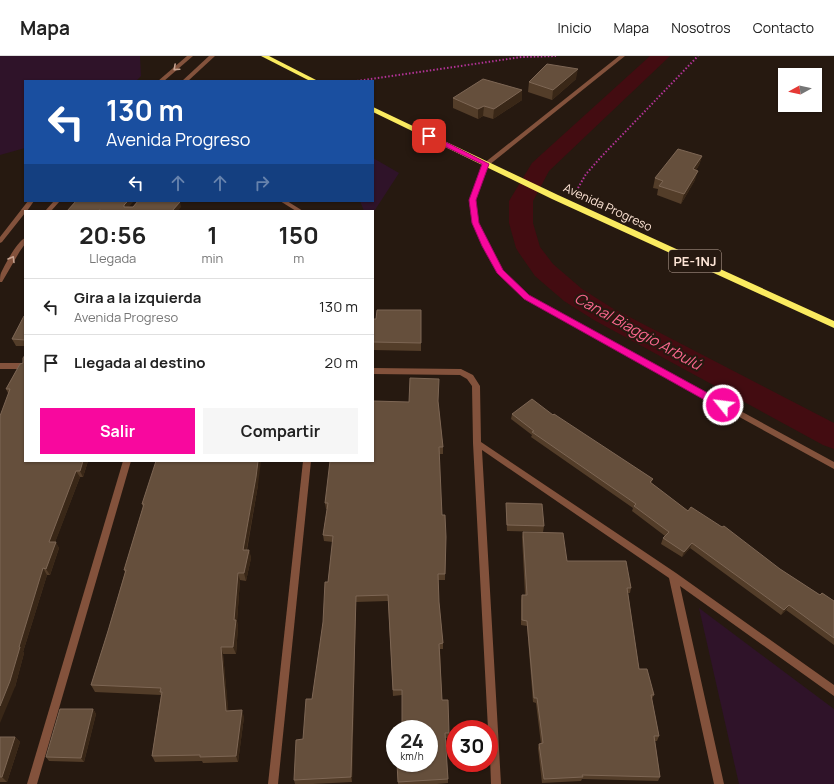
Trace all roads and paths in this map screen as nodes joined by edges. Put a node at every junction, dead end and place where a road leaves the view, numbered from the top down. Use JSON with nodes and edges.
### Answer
{"nodes":[{"id":1,"x":190,"y":56,"type":"edge"},
{"id":2,"x":212,"y":56,"type":"edge"},
{"id":3,"x":264,"y":56,"type":"edge"},
{"id":4,"x":556,"y":56,"type":"edge"},
{"id":5,"x":622,"y":56,"type":"edge"},
{"id":6,"x":698,"y":56,"type":"edge"},
{"id":7,"x":163,"y":80,"type":"edge"},
{"id":8,"x":186,"y":80,"type":"edge"},
{"id":9,"x":314,"y":80,"type":"edge"},
{"id":10,"x":364,"y":80,"type":"edge"},
{"id":11,"x":374,"y":109,"type":"edge"},
{"id":12,"x":486,"y":164,"type":"junction"},
{"id":13,"x":30,"y":202,"type":"edge"},
{"id":14,"x":56,"y":202,"type":"edge"},
{"id":15,"x":285,"y":202,"type":"edge"},
{"id":16,"x":576,"y":206,"type":"junction"},
{"id":17,"x":24,"y":210,"type":"edge"},
{"id":18,"x":24,"y":210,"type":"edge"},
{"id":19,"x":49,"y":210,"type":"edge"},
{"id":20,"x":298,"y":210,"type":"edge"},
{"id":21,"x":0,"y":241,"type":"edge"},
{"id":22,"x":24,"y":241,"type":"edge"},
{"id":23,"x":0,"y":280,"type":"edge"},
{"id":24,"x":834,"y":325,"type":"edge"},
{"id":25,"x":0,"y":366,"type":"edge"},
{"id":26,"x":24,"y":366,"type":"edge"},
{"id":27,"x":374,"y":371,"type":"edge"},
{"id":28,"x":477,"y":443,"type":"junction"},
{"id":29,"x":127,"y":462,"type":"edge"},
{"id":30,"x":307,"y":462,"type":"edge"},
{"id":31,"x":834,"y":466,"type":"edge"},
{"id":32,"x":673,"y":576,"type":"junction"},
{"id":33,"x":834,"y":691,"type":"edge"},
{"id":34,"x":32,"y":784,"type":"edge"},
{"id":35,"x":273,"y":784,"type":"edge"},
{"id":36,"x":496,"y":784,"type":"edge"},
{"id":37,"x":719,"y":784,"type":"edge"}],
"edges":[{"from":1,"to":7,"type":"street","one_way":true},
{"from":2,"to":8,"type":"street"},
{"from":3,"to":9,"type":"main road"},
{"from":4,"to":10,"type":"path"},
{"from":5,"to":12,"type":"street"},
{"from":6,"to":16,"type":"path"},
{"from":11,"to":12,"type":"main road","name":"Avenida Progreso","number":"PE-1NJ"},
{"from":12,"to":16,"type":"main road","name":"Avenida Progreso","number":"PE-1NJ"},
{"from":12,"to":31,"type":"street"},
{"from":13,"to":17,"type":"street"},
{"from":14,"to":19,"type":"street"},
{"from":15,"to":20,"type":"street"},
{"from":16,"to":24,"type":"main road","name":"Avenida Progreso","number":"PE-1NJ"},
{"from":18,"to":21,"type":"street"},
{"from":23,"to":22,"type":"street","one_way":true},
{"from":25,"to":26,"type":"street"},
{"from":27,"to":28,"type":"street"},
{"from":28,"to":32,"type":"street"},
{"from":28,"to":36,"type":"street"},
{"from":29,"to":34,"type":"street"},
{"from":30,"to":35,"type":"street"},
{"from":32,"to":33,"type":"street"},
{"from":32,"to":37,"type":"street"}]}
